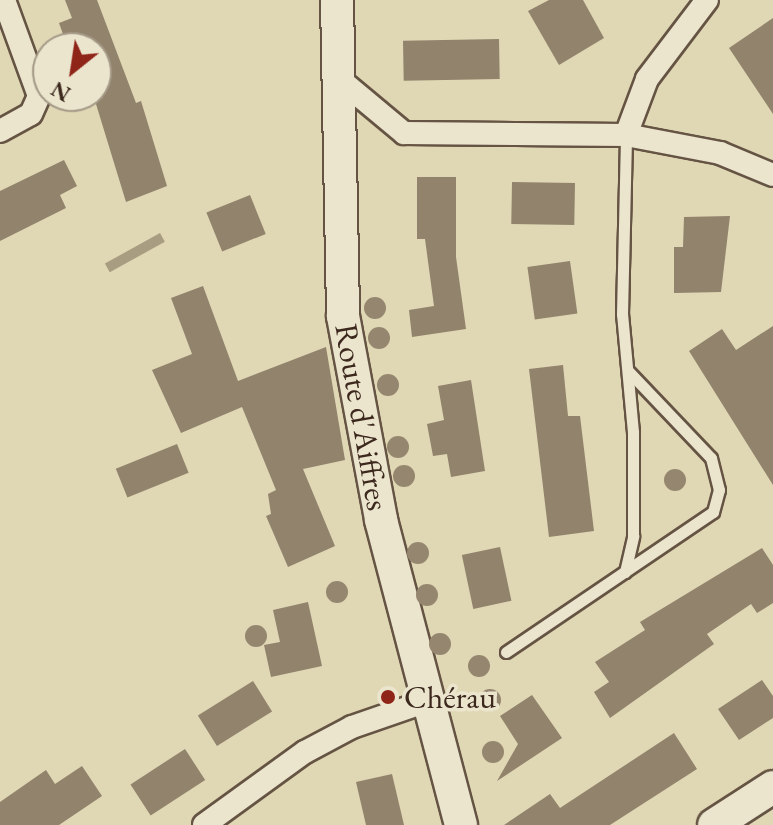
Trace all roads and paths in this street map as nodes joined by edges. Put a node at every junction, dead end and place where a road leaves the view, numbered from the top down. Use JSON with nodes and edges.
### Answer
{"nodes":[{"id":1,"x":4,"y":0,"type":"edge"},
{"id":2,"x":337,"y":0,"type":"edge"},
{"id":3,"x":707,"y":0,"type":"edge"},
{"id":4,"x":338,"y":78,"type":"junction"},
{"id":5,"x":0,"y":131,"type":"edge"},
{"id":6,"x":626,"y":135,"type":"junction"},
{"id":7,"x":773,"y":175,"type":"edge"},
{"id":8,"x":628,"y":372,"type":"junction"},
{"id":9,"x":625,"y":572,"type":"junction"},
{"id":10,"x":506,"y":652,"type":"dead end"},
{"id":11,"x":427,"y":701,"type":"junction"},
{"id":12,"x":773,"y":787,"type":"edge"},
{"id":13,"x":204,"y":825,"type":"edge"},
{"id":14,"x":461,"y":825,"type":"edge"},
{"id":15,"x":714,"y":825,"type":"edge"}],
"edges":[{"from":1,"to":5,"type":"street"},
{"from":2,"to":4,"type":"main road","name":"Route d'Aiffres"},
{"from":3,"to":6,"type":"street"},
{"from":4,"to":6,"type":"street"},
{"from":4,"to":11,"type":"main road","name":"Route d'Aiffres"},
{"from":6,"to":7,"type":"street"},
{"from":6,"to":8,"type":"lane"},
{"from":8,"to":9,"type":"lane"},
{"from":8,"to":9,"type":"lane"},
{"from":9,"to":10,"type":"lane"},
{"from":11,"to":13,"type":"street"},
{"from":11,"to":14,"type":"main road","name":"Route d'Aiffres"},
{"from":12,"to":15,"type":"main road"}]}
